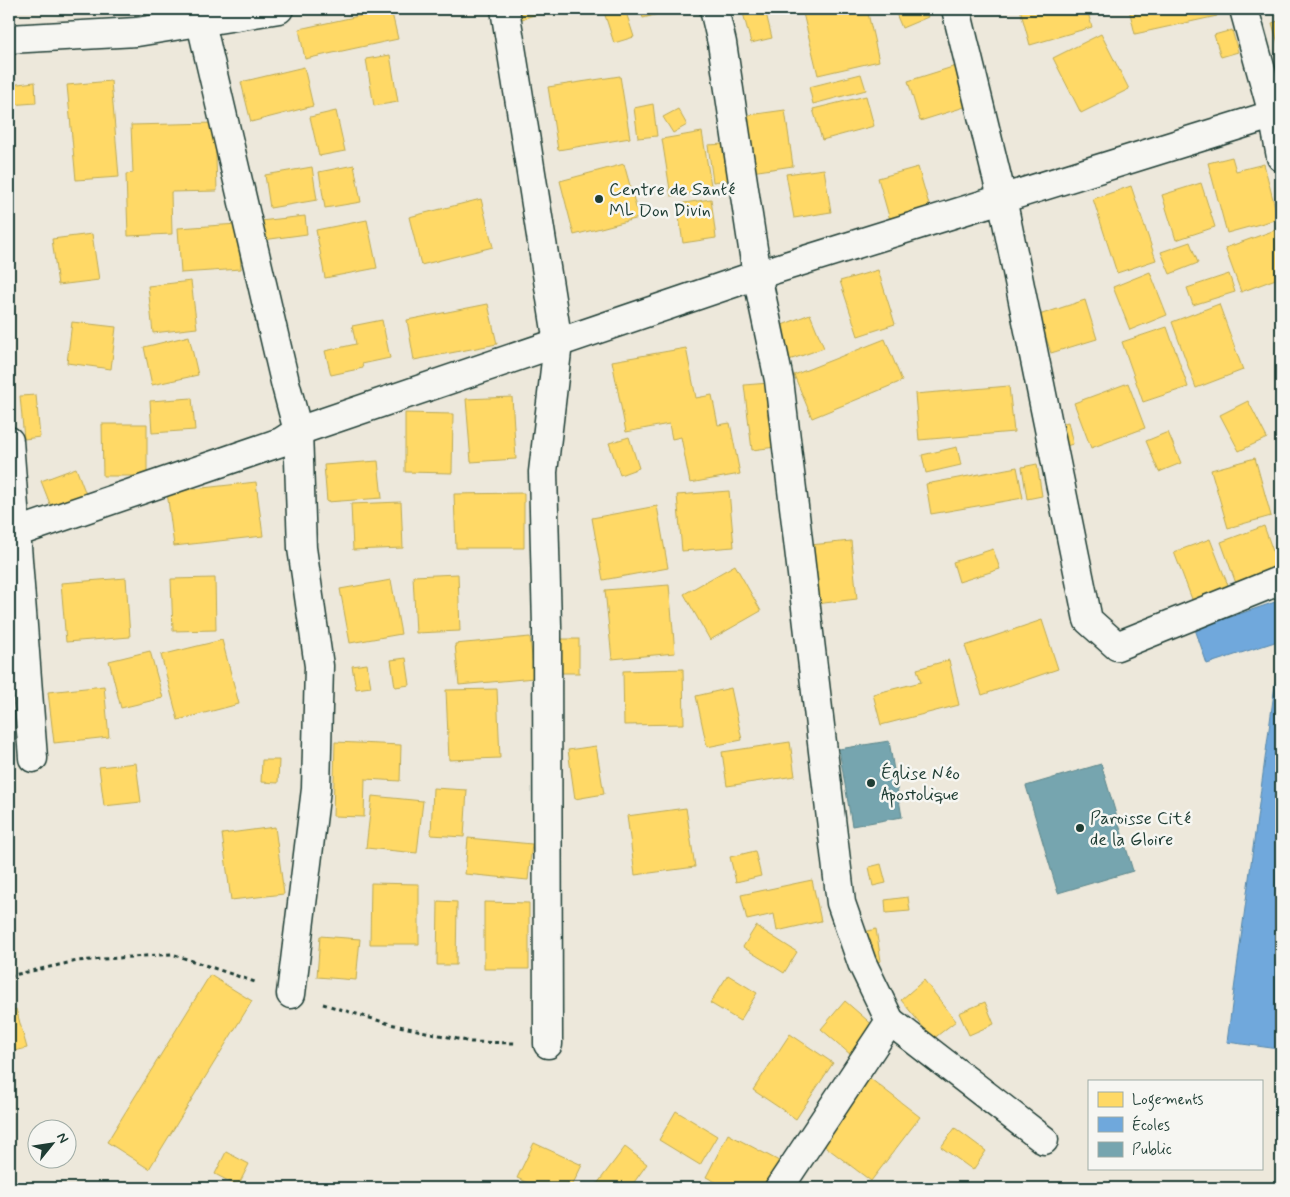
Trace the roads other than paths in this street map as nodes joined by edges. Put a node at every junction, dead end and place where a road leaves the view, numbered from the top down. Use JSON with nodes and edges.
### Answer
{"nodes":[{"id":1,"x":279,"y":9,"type":"edge"},
{"id":2,"x":505,"y":9,"type":"edge"},
{"id":3,"x":714,"y":9,"type":"edge"},
{"id":4,"x":956,"y":9,"type":"edge"},
{"id":5,"x":1244,"y":9,"type":"edge"},
{"id":6,"x":132,"y":20,"type":"edge"},
{"id":7,"x":201,"y":23,"type":"junction"},
{"id":8,"x":9,"y":39,"type":"edge"},
{"id":9,"x":1277,"y":113,"type":"edge"},
{"id":10,"x":1281,"y":157,"type":"edge"},
{"id":11,"x":1002,"y":198,"type":"junction"},
{"id":12,"x":757,"y":275,"type":"junction"},
{"id":13,"x":558,"y":343,"type":"junction"},
{"id":14,"x":298,"y":431,"type":"junction"},
{"id":15,"x":9,"y":441,"type":"edge"},
{"id":16,"x":12,"y":535,"type":"edge"},
{"id":17,"x":1281,"y":580,"type":"edge"},
{"id":18,"x":33,"y":758,"type":"dead end"},
{"id":19,"x":290,"y":994,"type":"dead end"},
{"id":20,"x":890,"y":1021,"type":"junction"},
{"id":21,"x":548,"y":1044,"type":"dead end"},
{"id":22,"x":1044,"y":1140,"type":"dead end"},
{"id":23,"x":779,"y":1188,"type":"edge"}],
"edges":[{"from":1,"to":7,"type":"street"},
{"from":2,"to":13,"type":"street"},
{"from":3,"to":12,"type":"street"},
{"from":4,"to":11,"type":"street"},
{"from":5,"to":9,"type":"street"},
{"from":6,"to":7,"type":"street"},
{"from":6,"to":8,"type":"street"},
{"from":7,"to":14,"type":"street"},
{"from":9,"to":10,"type":"street"},
{"from":9,"to":11,"type":"street"},
{"from":11,"to":12,"type":"street"},
{"from":11,"to":17,"type":"street"},
{"from":12,"to":13,"type":"street"},
{"from":12,"to":20,"type":"street"},
{"from":13,"to":14,"type":"street"},
{"from":13,"to":21,"type":"street"},
{"from":14,"to":16,"type":"street"},
{"from":14,"to":19,"type":"street"},
{"from":15,"to":16,"type":"street"},
{"from":16,"to":18,"type":"street"},
{"from":20,"to":22,"type":"street"},
{"from":20,"to":23,"type":"street"}]}
